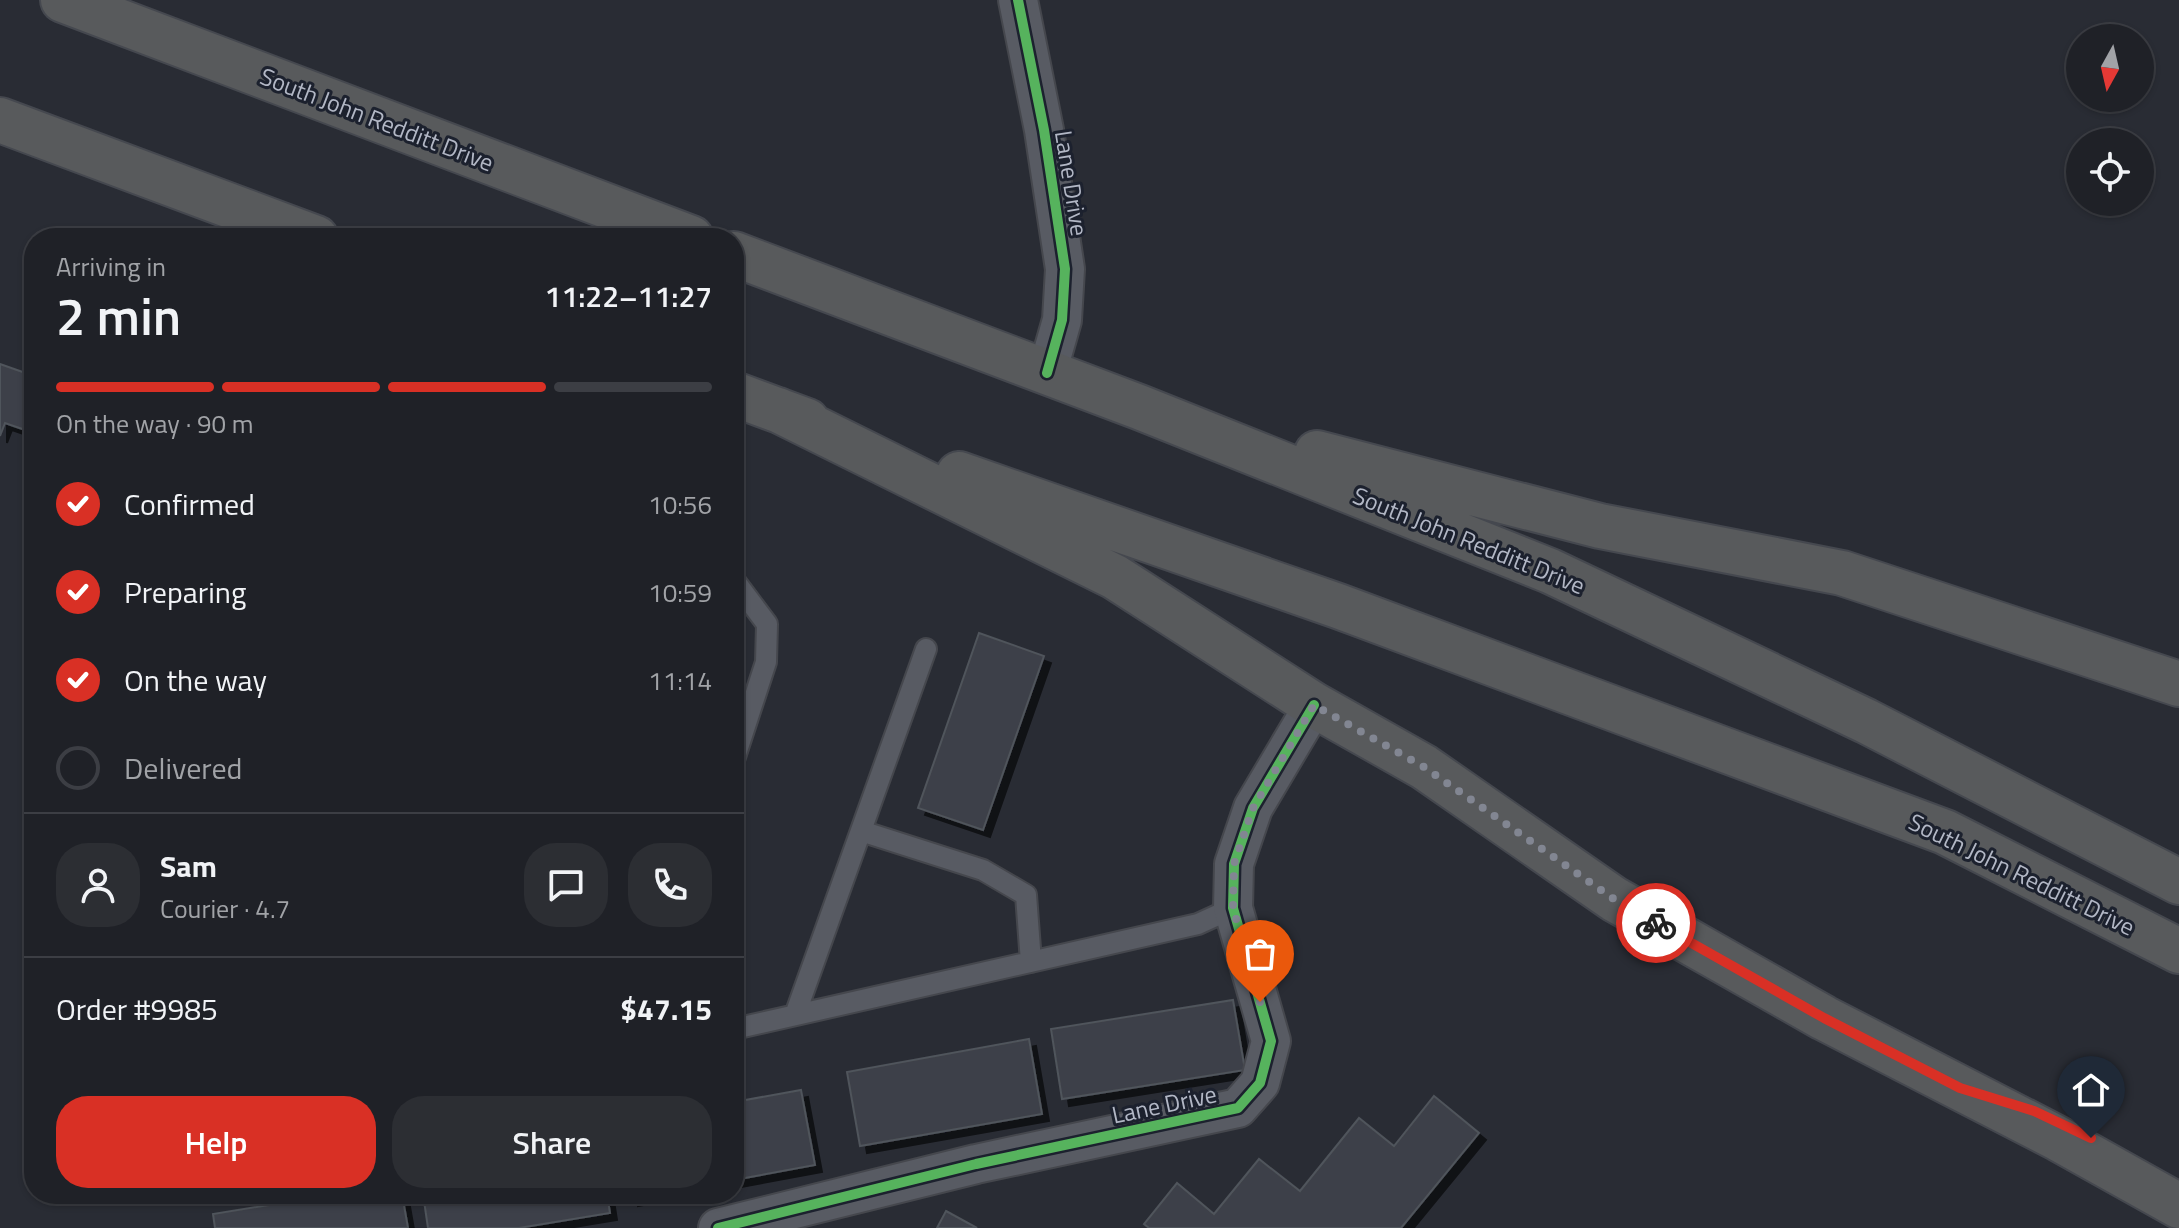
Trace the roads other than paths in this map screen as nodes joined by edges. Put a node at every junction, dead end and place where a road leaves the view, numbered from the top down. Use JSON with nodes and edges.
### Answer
{"nodes":[{"id":1,"x":63,"y":0,"type":"edge"},
{"id":2,"x":1018,"y":0,"type":"edge"},
{"id":3,"x":0,"y":120,"type":"edge"},
{"id":4,"x":263,"y":227,"type":"edge"},
{"id":5,"x":665,"y":228,"type":"edge"},
{"id":6,"x":744,"y":258,"type":"edge"},
{"id":7,"x":1047,"y":373,"type":"junction"},
{"id":8,"x":744,"y":398,"type":"edge"},
{"id":9,"x":1139,"y":407,"type":"junction"},
{"id":10,"x":778,"y":410,"type":"junction"},
{"id":11,"x":744,"y":593,"type":"edge"},
{"id":12,"x":926,"y":649,"type":"dead end"},
{"id":13,"x":2179,"y":684,"type":"edge"},
{"id":14,"x":1314,"y":705,"type":"junction"},
{"id":15,"x":744,"y":729,"type":"edge"},
{"id":16,"x":861,"y":831,"type":"junction"},
{"id":17,"x":2179,"y":882,"type":"edge"},
{"id":18,"x":1233,"y":908,"type":"junction"},
{"id":19,"x":2179,"y":951,"type":"edge"},
{"id":20,"x":1031,"y":962,"type":"junction"},
{"id":21,"x":795,"y":1015,"type":"junction"},
{"id":22,"x":744,"y":1027,"type":"edge"},
{"id":23,"x":1960,"y":1088,"type":"junction"},
{"id":24,"x":2179,"y":1181,"type":"edge"},
{"id":25,"x":2179,"y":1206,"type":"edge"},
{"id":26,"x":718,"y":1228,"type":"edge"}],
"edges":[{"from":1,"to":5,"type":"highway","name":"South John Redditt Drive"},
{"from":2,"to":7,"type":"street","name":"Lane Drive"},
{"from":3,"to":4,"type":"highway"},
{"from":6,"to":7,"type":"highway","name":"South John Redditt Drive"},
{"from":7,"to":9,"type":"highway","name":"South John Redditt Drive"},
{"from":8,"to":10,"type":"highway","name":"South John Redditt Drive"},
{"from":9,"to":13,"type":"highway"},
{"from":9,"to":17,"type":"highway","name":"South John Redditt Drive"},
{"from":10,"to":14,"type":"highway"},
{"from":10,"to":19,"type":"highway","name":"South John Redditt Drive"},
{"from":11,"to":15,"type":"lane"},
{"from":12,"to":16,"type":"lane"},
{"from":14,"to":18,"type":"street","name":"Lane Drive"},
{"from":14,"to":23,"type":"highway"},
{"from":16,"to":20,"type":"lane"},
{"from":16,"to":21,"type":"lane"},
{"from":18,"to":20,"type":"lane"},
{"from":18,"to":26,"type":"street","name":"Lane Drive"},
{"from":20,"to":21,"type":"lane"},
{"from":21,"to":22,"type":"lane"},
{"from":23,"to":24,"type":"highway"},
{"from":23,"to":25,"type":"highway"}]}
